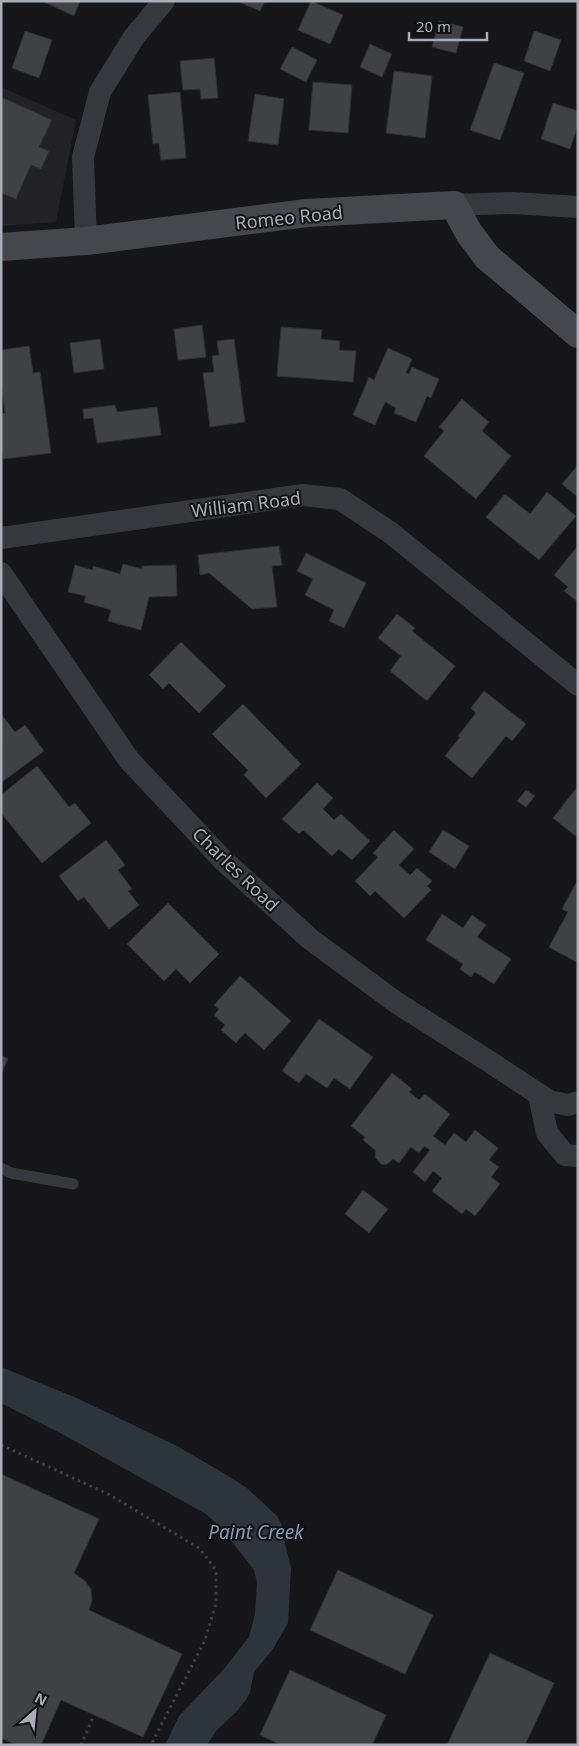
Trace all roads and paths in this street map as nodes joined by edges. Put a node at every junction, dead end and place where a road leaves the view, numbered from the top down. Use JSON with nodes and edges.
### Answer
{"nodes":[{"id":1,"x":164,"y":1,"type":"edge"},
{"id":2,"x":454,"y":205,"type":"junction"},
{"id":3,"x":578,"y":207,"type":"edge"},
{"id":4,"x":86,"y":241,"type":"junction"},
{"id":5,"x":1,"y":247,"type":"edge"},
{"id":6,"x":578,"y":334,"type":"edge"},
{"id":7,"x":1,"y":538,"type":"edge"},
{"id":8,"x":1,"y":573,"type":"edge"},
{"id":9,"x":578,"y":685,"type":"edge"},
{"id":10,"x":539,"y":1095,"type":"junction"},
{"id":11,"x":578,"y":1102,"type":"edge"},
{"id":12,"x":578,"y":1156,"type":"edge"},
{"id":13,"x":1,"y":1168,"type":"edge"},
{"id":14,"x":74,"y":1184,"type":"dead end"},
{"id":15,"x":1,"y":1445,"type":"edge"},
{"id":16,"x":94,"y":1716,"type":"dead end"},
{"id":17,"x":80,"y":1745,"type":"edge"},
{"id":18,"x":151,"y":1745,"type":"edge"}],
"edges":[{"from":1,"to":4,"type":"street"},
{"from":2,"to":3,"type":"street","name":"Romeo Road"},
{"from":2,"to":4,"type":"main road","name":"Romeo Road"},
{"from":2,"to":6,"type":"main road"},
{"from":4,"to":5,"type":"main road","name":"Romeo Road"},
{"from":7,"to":9,"type":"street","name":"William Road"},
{"from":8,"to":10,"type":"street","name":"Charles Road"},
{"from":10,"to":11,"type":"street","name":"Charles Road"},
{"from":10,"to":12,"type":"street"},
{"from":13,"to":14,"type":"lane"},
{"from":15,"to":18,"type":"path"},
{"from":16,"to":17,"type":"path"}]}
